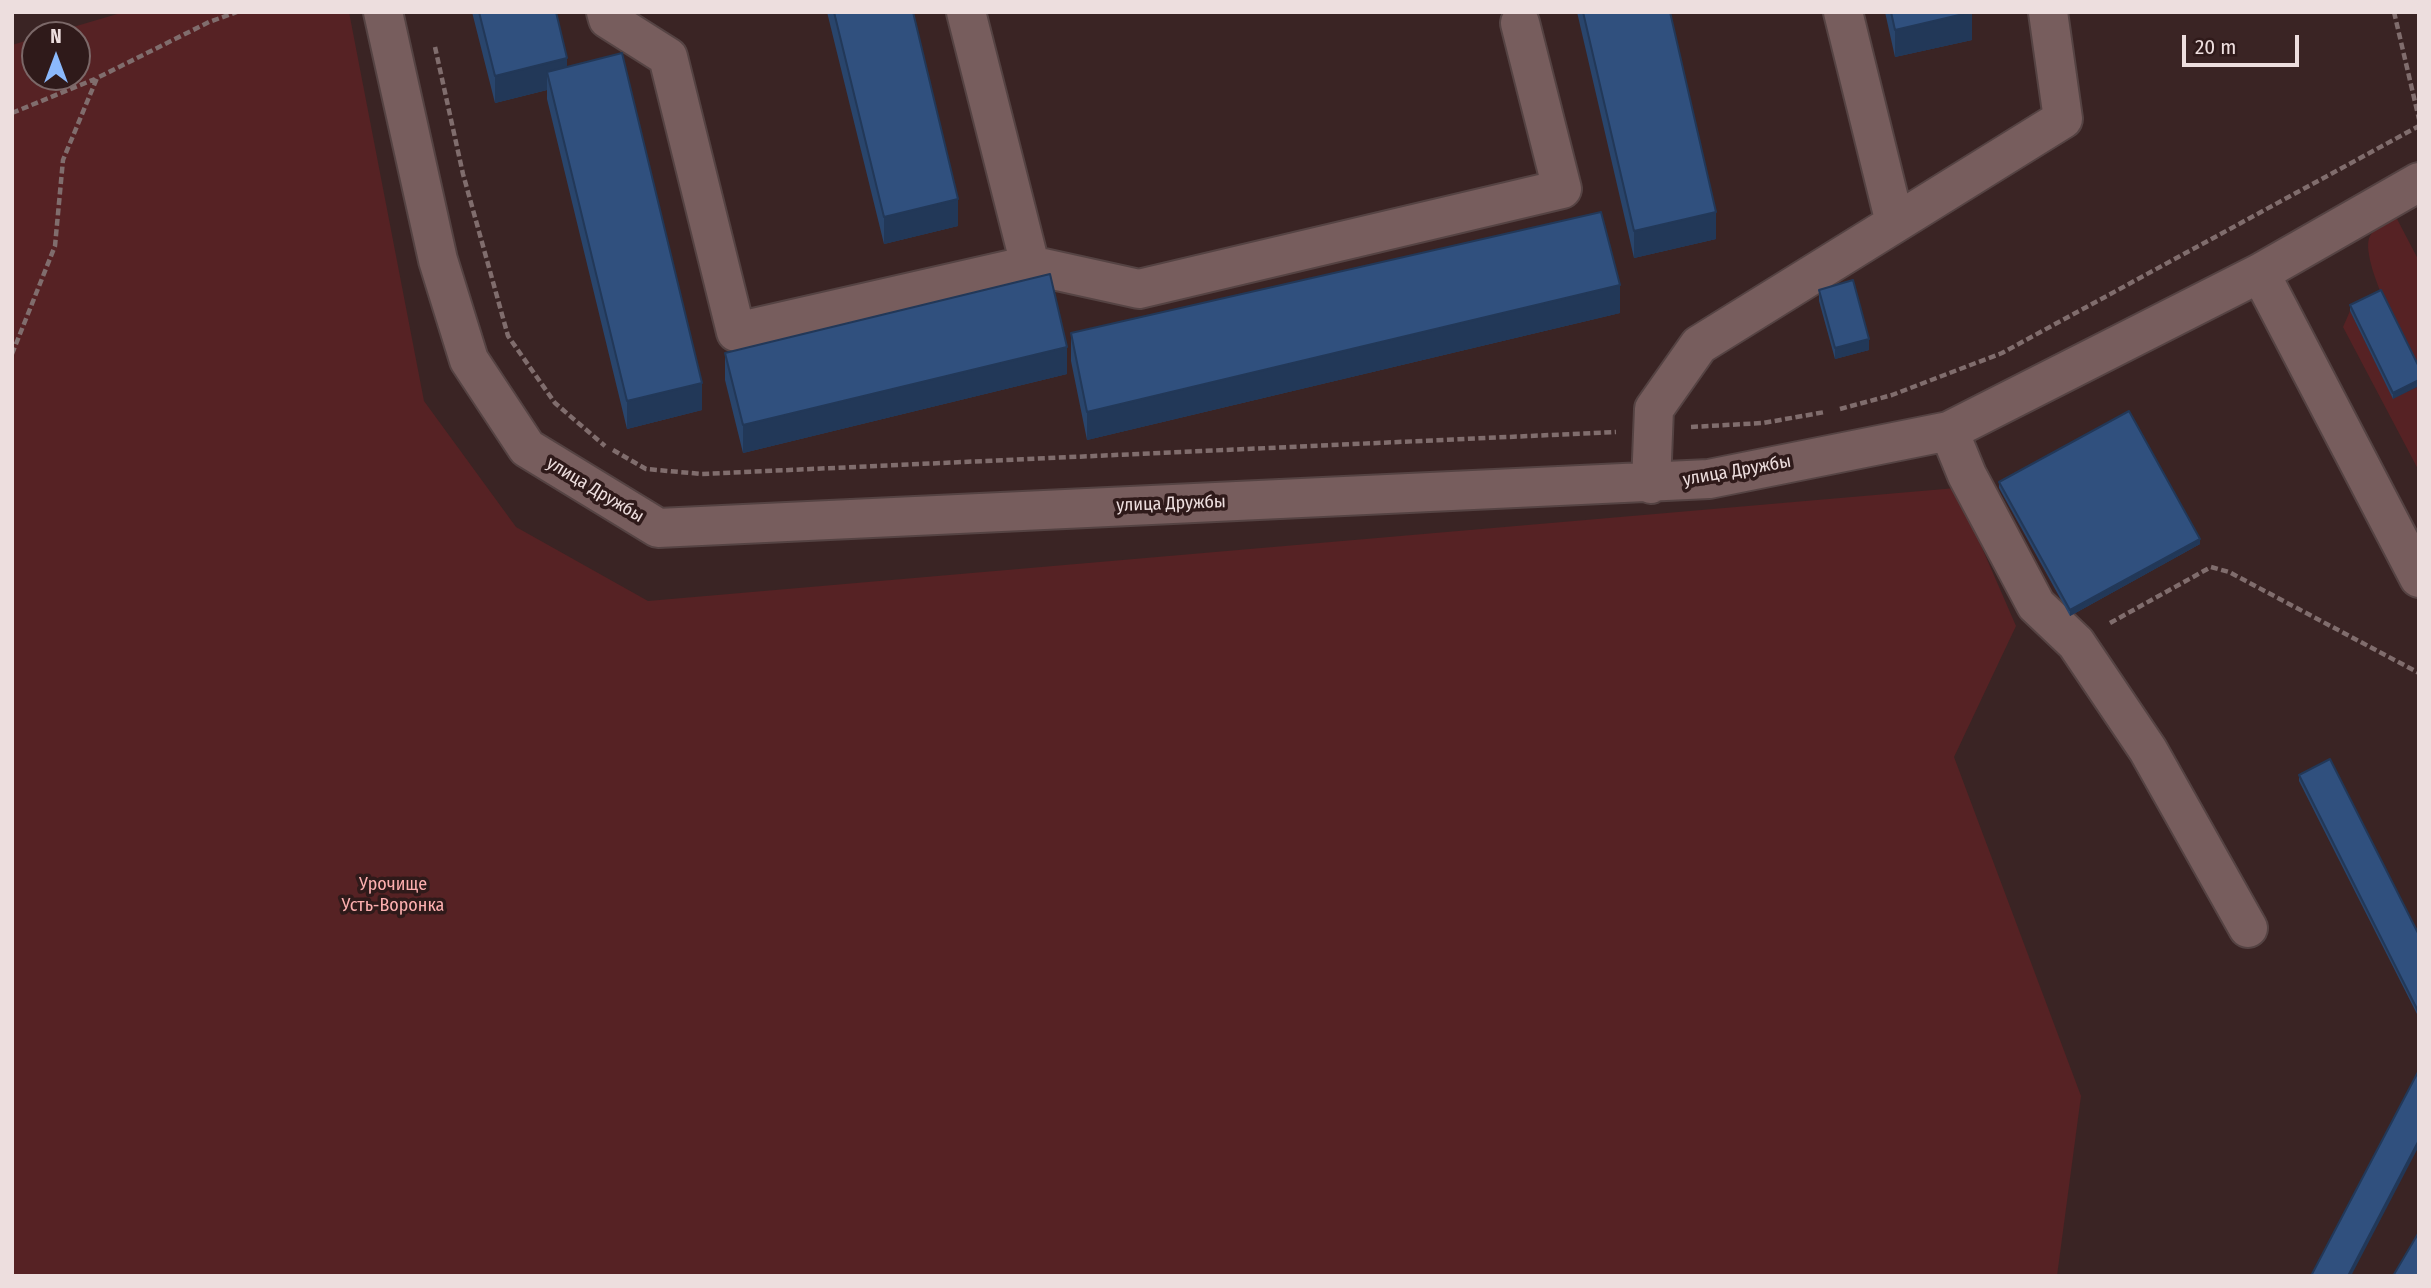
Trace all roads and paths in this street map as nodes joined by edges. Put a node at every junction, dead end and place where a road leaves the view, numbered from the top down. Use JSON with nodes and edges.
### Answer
{"nodes":[{"id":1,"x":237,"y":12,"type":"edge"},
{"id":2,"x":383,"y":12,"type":"edge"},
{"id":3,"x":606,"y":12,"type":"edge"},
{"id":4,"x":966,"y":12,"type":"edge"},
{"id":5,"x":1843,"y":12,"type":"edge"},
{"id":6,"x":2048,"y":12,"type":"edge"},
{"id":7,"x":2394,"y":12,"type":"edge"},
{"id":8,"x":1520,"y":23,"type":"dead end"},
{"id":9,"x":433,"y":39,"type":"dead end"},
{"id":10,"x":97,"y":78,"type":"junction"},
{"id":11,"x":12,"y":113,"type":"edge"},
{"id":12,"x":2419,"y":119,"type":"edge"},
{"id":13,"x":2419,"y":126,"type":"edge"},
{"id":14,"x":2419,"y":182,"type":"edge"},
{"id":15,"x":1895,"y":223,"type":"junction"},
{"id":16,"x":1030,"y":265,"type":"junction"},
{"id":17,"x":2260,"y":273,"type":"junction"},
{"id":18,"x":12,"y":354,"type":"edge"},
{"id":19,"x":1653,"y":430,"type":"junction"},
{"id":20,"x":1949,"y":431,"type":"junction"},
{"id":21,"x":1651,"y":484,"type":"junction"},
{"id":22,"x":2419,"y":578,"type":"edge"},
{"id":23,"x":2076,"y":643,"type":"junction"},
{"id":24,"x":2419,"y":674,"type":"edge"},
{"id":25,"x":2248,"y":928,"type":"dead end"}],
"edges":[{"from":1,"to":10,"type":"path"},
{"from":2,"to":21,"type":"street","name":"улица Дружбы"},
{"from":3,"to":16,"type":"street"},
{"from":4,"to":16,"type":"street"},
{"from":5,"to":15,"type":"street"},
{"from":6,"to":15,"type":"street"},
{"from":7,"to":12,"type":"path"},
{"from":8,"to":16,"type":"street"},
{"from":9,"to":19,"type":"path"},
{"from":10,"to":11,"type":"path"},
{"from":10,"to":18,"type":"path"},
{"from":13,"to":19,"type":"path"},
{"from":14,"to":17,"type":"street","name":"улица Дружбы"},
{"from":15,"to":19,"type":"street"},
{"from":17,"to":20,"type":"street","name":"улица Дружбы"},
{"from":17,"to":22,"type":"street"},
{"from":19,"to":21,"type":"street"},
{"from":20,"to":21,"type":"street","name":"улица Дружбы"},
{"from":20,"to":23,"type":"street"},
{"from":23,"to":24,"type":"path"},
{"from":23,"to":25,"type":"street"}]}
